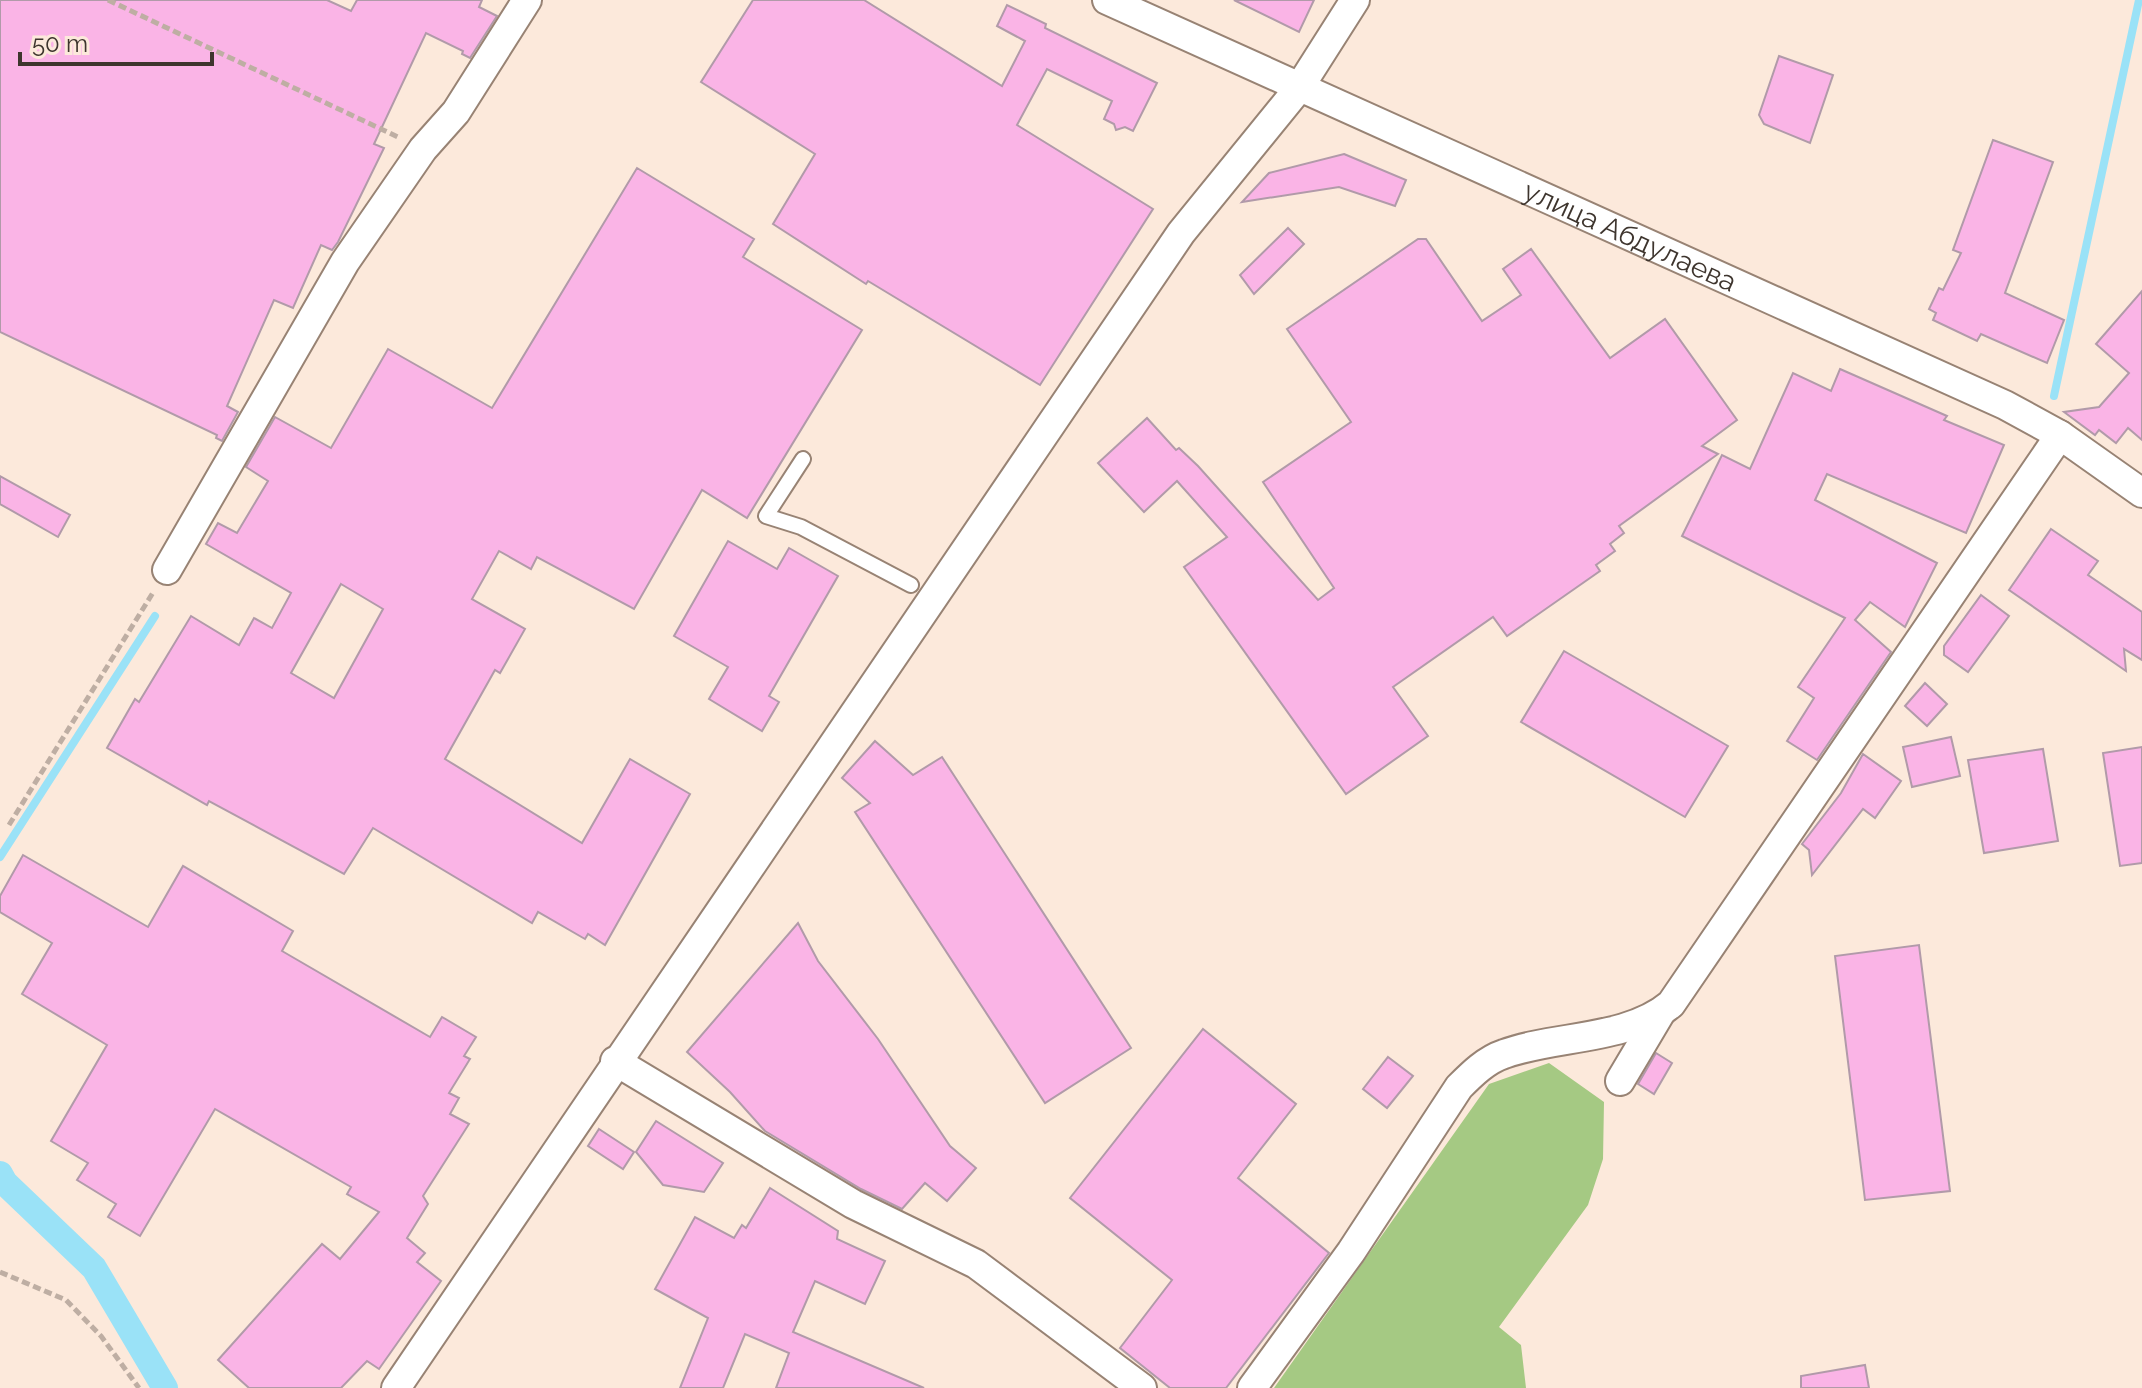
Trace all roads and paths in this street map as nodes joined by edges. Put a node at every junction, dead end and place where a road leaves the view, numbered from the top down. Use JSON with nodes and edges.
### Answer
{"nodes":[{"id":1,"x":108,"y":0,"type":"edge"},
{"id":2,"x":527,"y":0,"type":"edge"},
{"id":3,"x":1107,"y":0,"type":"edge"},
{"id":4,"x":1355,"y":0,"type":"edge"},
{"id":5,"x":1299,"y":88,"type":"junction"},
{"id":6,"x":423,"y":149,"type":"junction"},
{"id":7,"x":2060,"y":435,"type":"junction"},
{"id":8,"x":803,"y":459,"type":"dead end"},
{"id":9,"x":2142,"y":493,"type":"edge"},
{"id":10,"x":167,"y":570,"type":"joint"},
{"id":11,"x":921,"y":590,"type":"junction"},
{"id":12,"x":9,"y":825,"type":"dead end"},
{"id":13,"x":1661,"y":1012,"type":"junction"},
{"id":14,"x":615,"y":1061,"type":"junction"},
{"id":15,"x":1620,"y":1081,"type":"dead end"},
{"id":16,"x":0,"y":1272,"type":"edge"},
{"id":17,"x":139,"y":1388,"type":"edge"},
{"id":18,"x":396,"y":1388,"type":"edge"},
{"id":19,"x":1142,"y":1388,"type":"edge"},
{"id":20,"x":1252,"y":1388,"type":"edge"}],
"edges":[{"from":1,"to":6,"type":"path"},
{"from":2,"to":6,"type":"street"},
{"from":3,"to":5,"type":"street","name":"улица Абдулаева"},
{"from":4,"to":5,"type":"street"},
{"from":5,"to":7,"type":"street","name":"улица Абдулаева"},
{"from":5,"to":11,"type":"street"},
{"from":6,"to":10,"type":"street"},
{"from":7,"to":9,"type":"street","name":"улица Абдулаева"},
{"from":7,"to":13,"type":"street"},
{"from":8,"to":11,"type":"lane"},
{"from":10,"to":12,"type":"path"},
{"from":11,"to":14,"type":"street"},
{"from":13,"to":15,"type":"street"},
{"from":13,"to":20,"type":"street"},
{"from":14,"to":18,"type":"street"},
{"from":14,"to":19,"type":"street"},
{"from":16,"to":17,"type":"path"}]}
